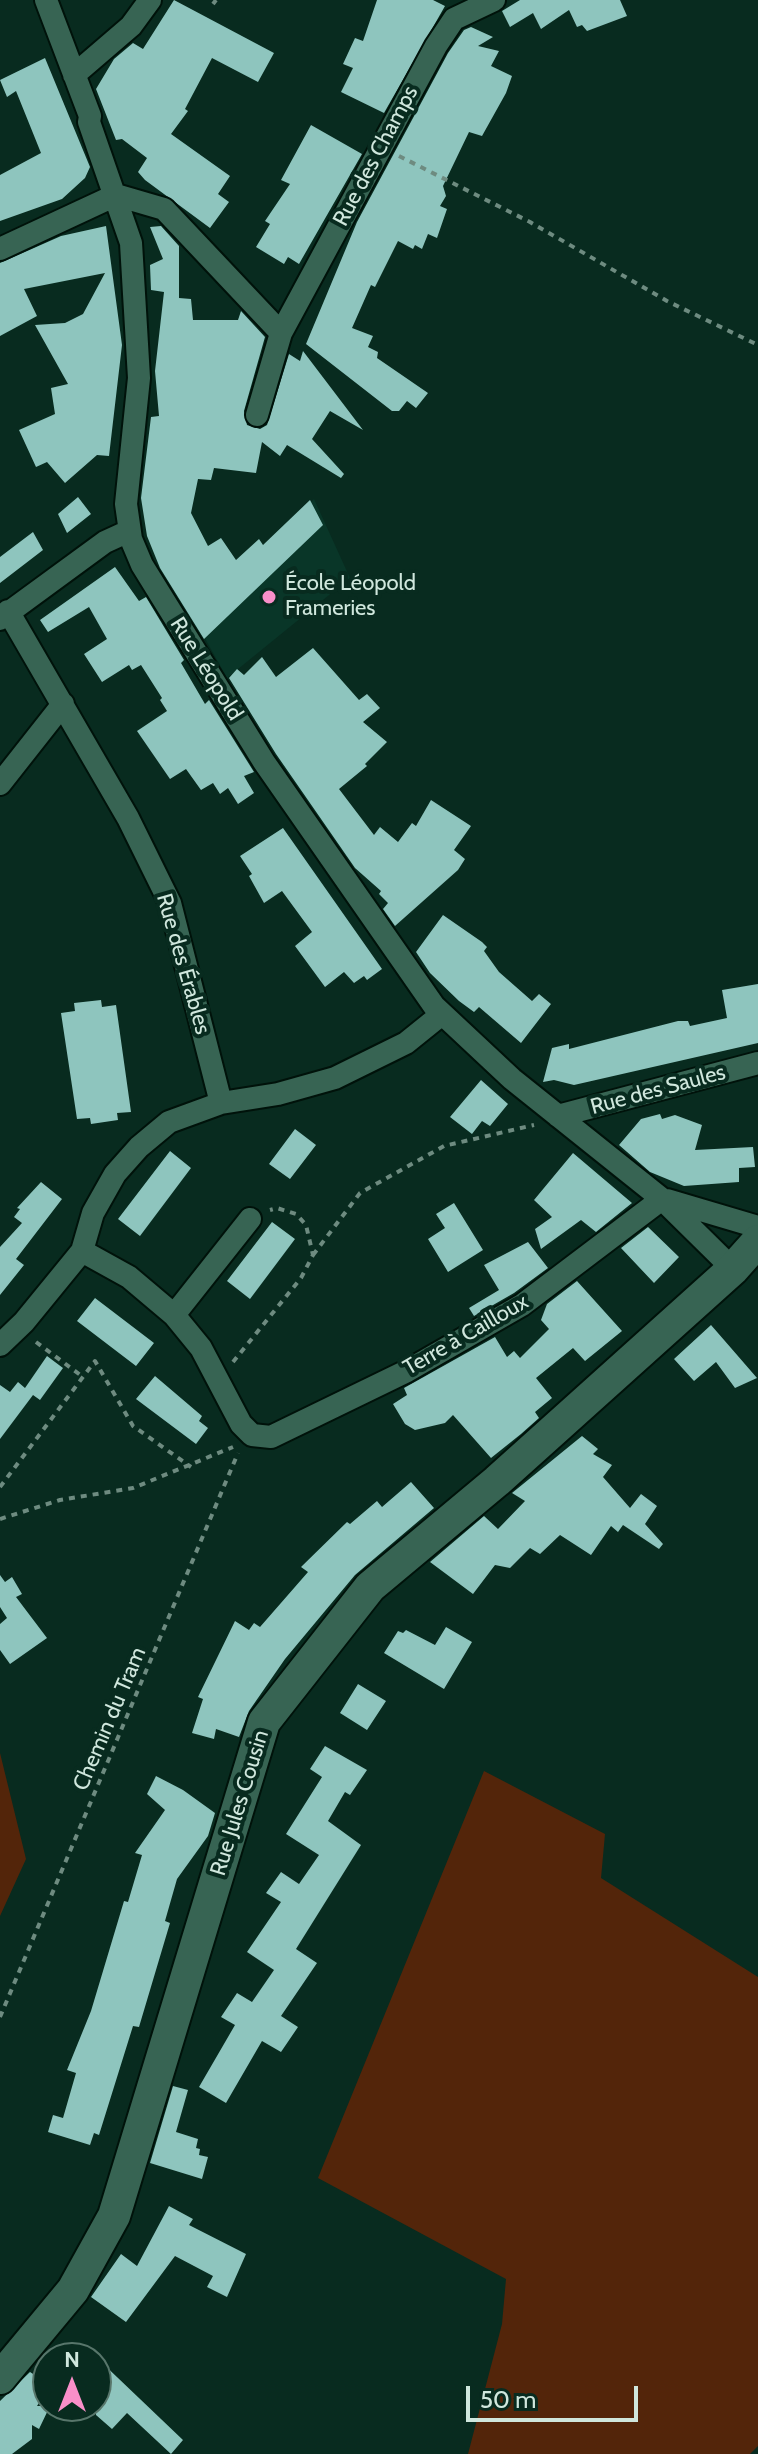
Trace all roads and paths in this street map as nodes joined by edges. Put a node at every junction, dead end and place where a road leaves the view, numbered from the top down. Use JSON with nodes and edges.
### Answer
{"nodes":[{"id":1,"x":46,"y":0,"type":"edge"},
{"id":2,"x":150,"y":0,"type":"edge"},
{"id":3,"x":494,"y":0,"type":"edge"},
{"id":4,"x":74,"y":75,"type":"junction"},
{"id":5,"x":381,"y":146,"type":"junction"},
{"id":6,"x":116,"y":195,"type":"junction"},
{"id":7,"x":0,"y":249,"type":"edge"},
{"id":8,"x":281,"y":333,"type":"junction"},
{"id":9,"x":758,"y":345,"type":"edge"},
{"id":10,"x":257,"y":415,"type":"dead end"},
{"id":11,"x":129,"y":531,"type":"junction"},
{"id":12,"x":4,"y":615,"type":"edge"},
{"id":13,"x":63,"y":704,"type":"junction"},
{"id":14,"x":0,"y":784,"type":"edge"},
{"id":15,"x":442,"y":1014,"type":"junction"},
{"id":16,"x":758,"y":1063,"type":"edge"},
{"id":17,"x":221,"y":1103,"type":"junction"},
{"id":18,"x":558,"y":1116,"type":"junction"},
{"id":19,"x":662,"y":1199,"type":"junction"},
{"id":20,"x":250,"y":1219,"type":"joint"},
{"id":21,"x":758,"y":1227,"type":"edge"},
{"id":22,"x":758,"y":1241,"type":"edge"},
{"id":23,"x":82,"y":1251,"type":"junction"},
{"id":24,"x":313,"y":1255,"type":"junction"},
{"id":25,"x":733,"y":1269,"type":"junction"},
{"id":26,"x":174,"y":1315,"type":"junction"},
{"id":27,"x":24,"y":1322,"type":"junction"},
{"id":28,"x":0,"y":1345,"type":"edge"},
{"id":29,"x":83,"y":1377,"type":"junction"},
{"id":30,"x":218,"y":1380,"type":"junction"},
{"id":31,"x":252,"y":1435,"type":"junction"},
{"id":32,"x":191,"y":1467,"type":"junction"},
{"id":33,"x":0,"y":1487,"type":"edge"},
{"id":34,"x":0,"y":1519,"type":"edge"},
{"id":35,"x":0,"y":2017,"type":"edge"},
{"id":36,"x":0,"y":2378,"type":"edge"}],
"edges":[{"from":1,"to":4,"type":"street","name":"Rue Léopold"},
{"from":2,"to":4,"type":"street"},
{"from":3,"to":5,"type":"street","name":"Rue des Champs"},
{"from":4,"to":6,"type":"street","name":"Rue Léopold"},
{"from":5,"to":8,"type":"street","name":"Rue des Champs"},
{"from":5,"to":9,"type":"path"},
{"from":6,"to":7,"type":"street"},
{"from":6,"to":8,"type":"street"},
{"from":6,"to":11,"type":"street","name":"Rue Léopold"},
{"from":8,"to":10,"type":"street","name":"Rue des Champs"},
{"from":11,"to":12,"type":"street"},
{"from":11,"to":15,"type":"street","name":"Rue Léopold"},
{"from":12,"to":13,"type":"street","name":"Rue des Érables"},
{"from":13,"to":14,"type":"street"},
{"from":13,"to":17,"type":"street","name":"Rue des Érables"},
{"from":15,"to":17,"type":"street"},
{"from":15,"to":18,"type":"street","name":"Rue Léopold"},
{"from":16,"to":18,"type":"street","name":"Rue des Saules"},
{"from":17,"to":23,"type":"street"},
{"from":18,"to":19,"type":"street","name":"Rue Léopold"},
{"from":18,"to":24,"type":"path"},
{"from":19,"to":21,"type":"street","name":"Rue Léopold"},
{"from":19,"to":25,"type":"street","name":"Rue Léopold"},
{"from":19,"to":31,"type":"street","name":"Terre à Cailloux"},
{"from":20,"to":24,"type":"path"},
{"from":20,"to":26,"type":"street"},
{"from":22,"to":25,"type":"street","name":"Rue Jules Cousin"},
{"from":23,"to":26,"type":"street"},
{"from":23,"to":27,"type":"street"},
{"from":24,"to":30,"type":"path"},
{"from":25,"to":36,"type":"street","name":"Rue Jules Cousin"},
{"from":26,"to":30,"type":"street"},
{"from":27,"to":28,"type":"street"},
{"from":27,"to":29,"type":"path"},
{"from":29,"to":32,"type":"path"},
{"from":29,"to":33,"type":"path"},
{"from":30,"to":31,"type":"street"},
{"from":31,"to":32,"type":"path"},
{"from":31,"to":35,"type":"path","name":"Chemin du Tram"},
{"from":32,"to":34,"type":"path"}]}
